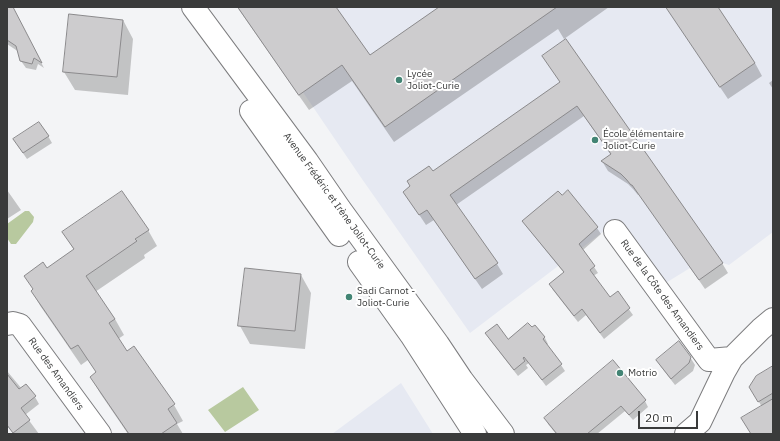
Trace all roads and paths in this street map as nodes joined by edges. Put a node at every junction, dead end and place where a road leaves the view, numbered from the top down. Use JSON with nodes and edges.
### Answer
{"nodes":[{"id":1,"x":178,"y":7,"type":"edge"},
{"id":2,"x":193,"y":7,"type":"edge"},
{"id":3,"x":615,"y":231,"type":"dead end"},
{"id":4,"x":773,"y":319,"type":"edge"},
{"id":5,"x":7,"y":324,"type":"edge"},
{"id":6,"x":732,"y":358,"type":"junction"},
{"id":7,"x":693,"y":428,"type":"edge"},
{"id":8,"x":100,"y":434,"type":"edge"},
{"id":9,"x":475,"y":434,"type":"edge"},
{"id":10,"x":503,"y":434,"type":"edge"}],
"edges":[{"from":1,"to":9,"type":"main road","name":"Avenue Frédéric et Irène Joliot-Curie"},
{"from":2,"to":10,"type":"main road","name":"Avenue Frédéric et Irène Joliot-Curie"},
{"from":3,"to":6,"type":"main road","name":"Rue de la Côte des Amandiers"},
{"from":4,"to":6,"type":"main road"},
{"from":5,"to":8,"type":"main road","name":"Rue des Amandiers"},
{"from":6,"to":7,"type":"main road"}]}
